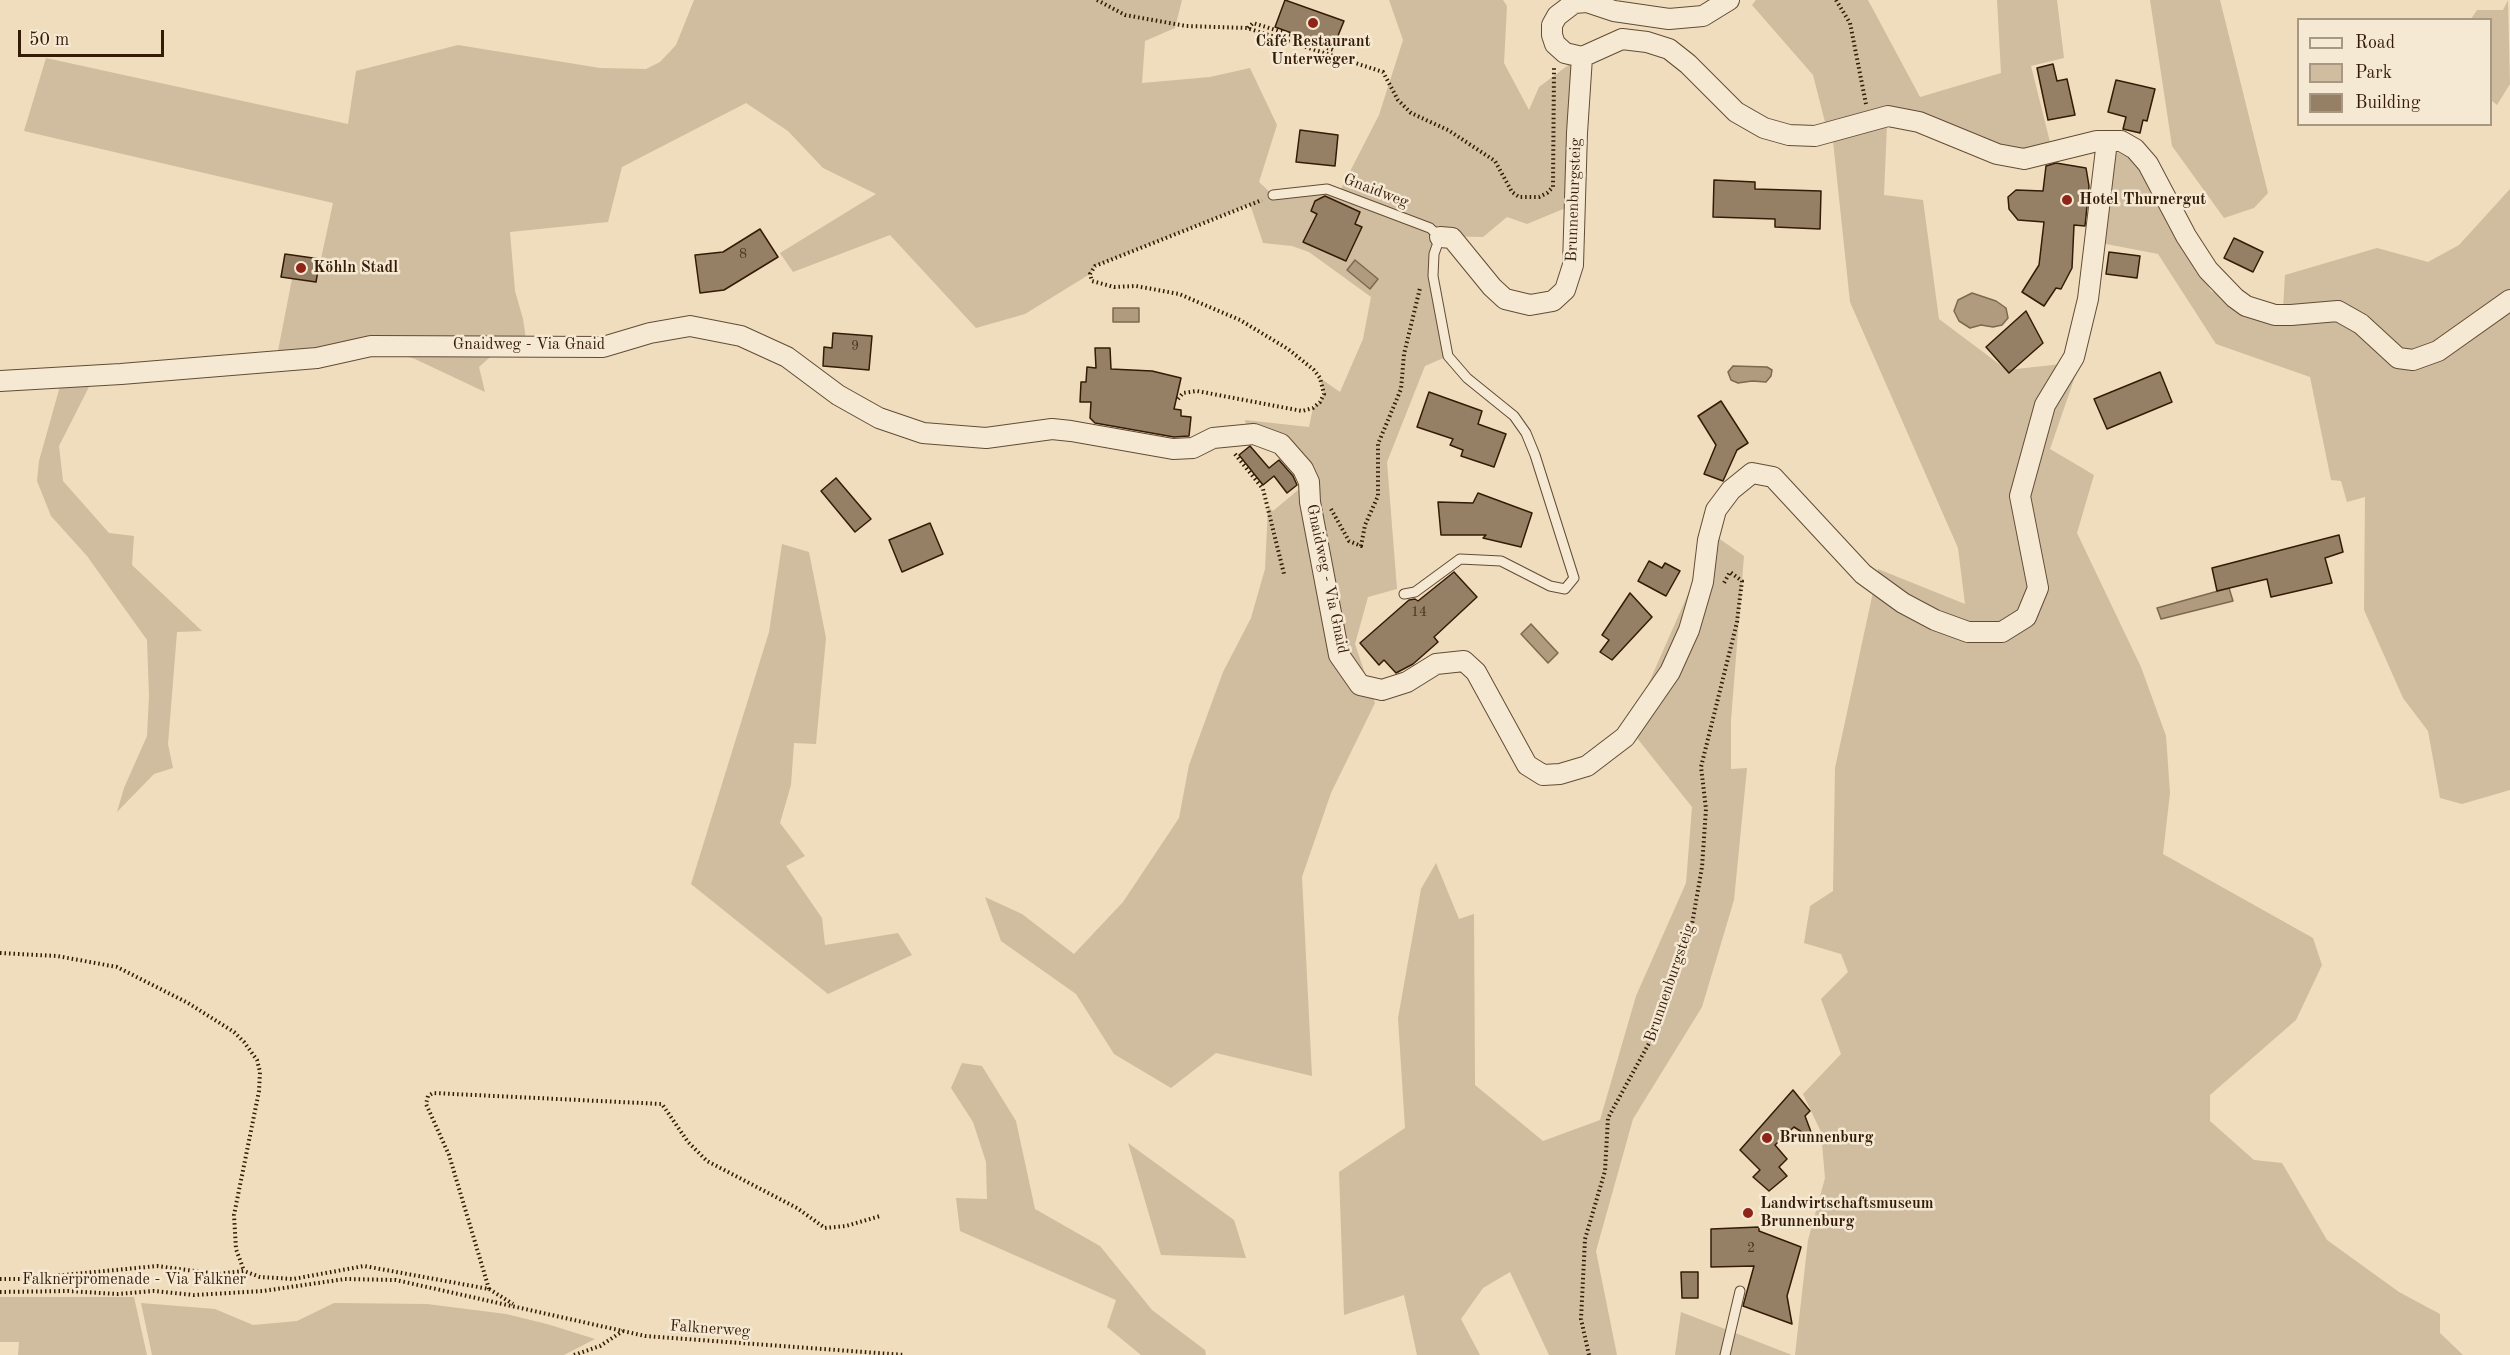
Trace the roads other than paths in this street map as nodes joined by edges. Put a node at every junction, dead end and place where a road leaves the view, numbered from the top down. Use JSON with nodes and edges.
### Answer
{"nodes":[{"id":1,"x":1729,"y":0,"type":"edge"},
{"id":2,"x":1573,"y":55,"type":"junction"},
{"id":3,"x":2107,"y":141,"type":"junction"},
{"id":4,"x":1274,"y":195,"type":"road end"},
{"id":5,"x":1435,"y":233,"type":"junction"},
{"id":6,"x":2510,"y":300,"type":"edge"},
{"id":7,"x":0,"y":381,"type":"edge"},
{"id":8,"x":1404,"y":594,"type":"dead end"},
{"id":9,"x":1740,"y":1291,"type":"dead end"},
{"id":10,"x":1725,"y":1355,"type":"edge"}],
"edges":[{"from":1,"to":2,"type":"street"},
{"from":2,"to":3,"type":"street"},
{"from":2,"to":5,"type":"street","name":"Brunnenburgsteig"},
{"from":3,"to":6,"type":"street"},
{"from":3,"to":7,"type":"street","name":"Gnaidweg - Via Gnaid"},
{"from":4,"to":5,"type":"lane","name":"Gnaidweg"},
{"from":5,"to":8,"type":"lane"},
{"from":9,"to":10,"type":"lane"}]}
